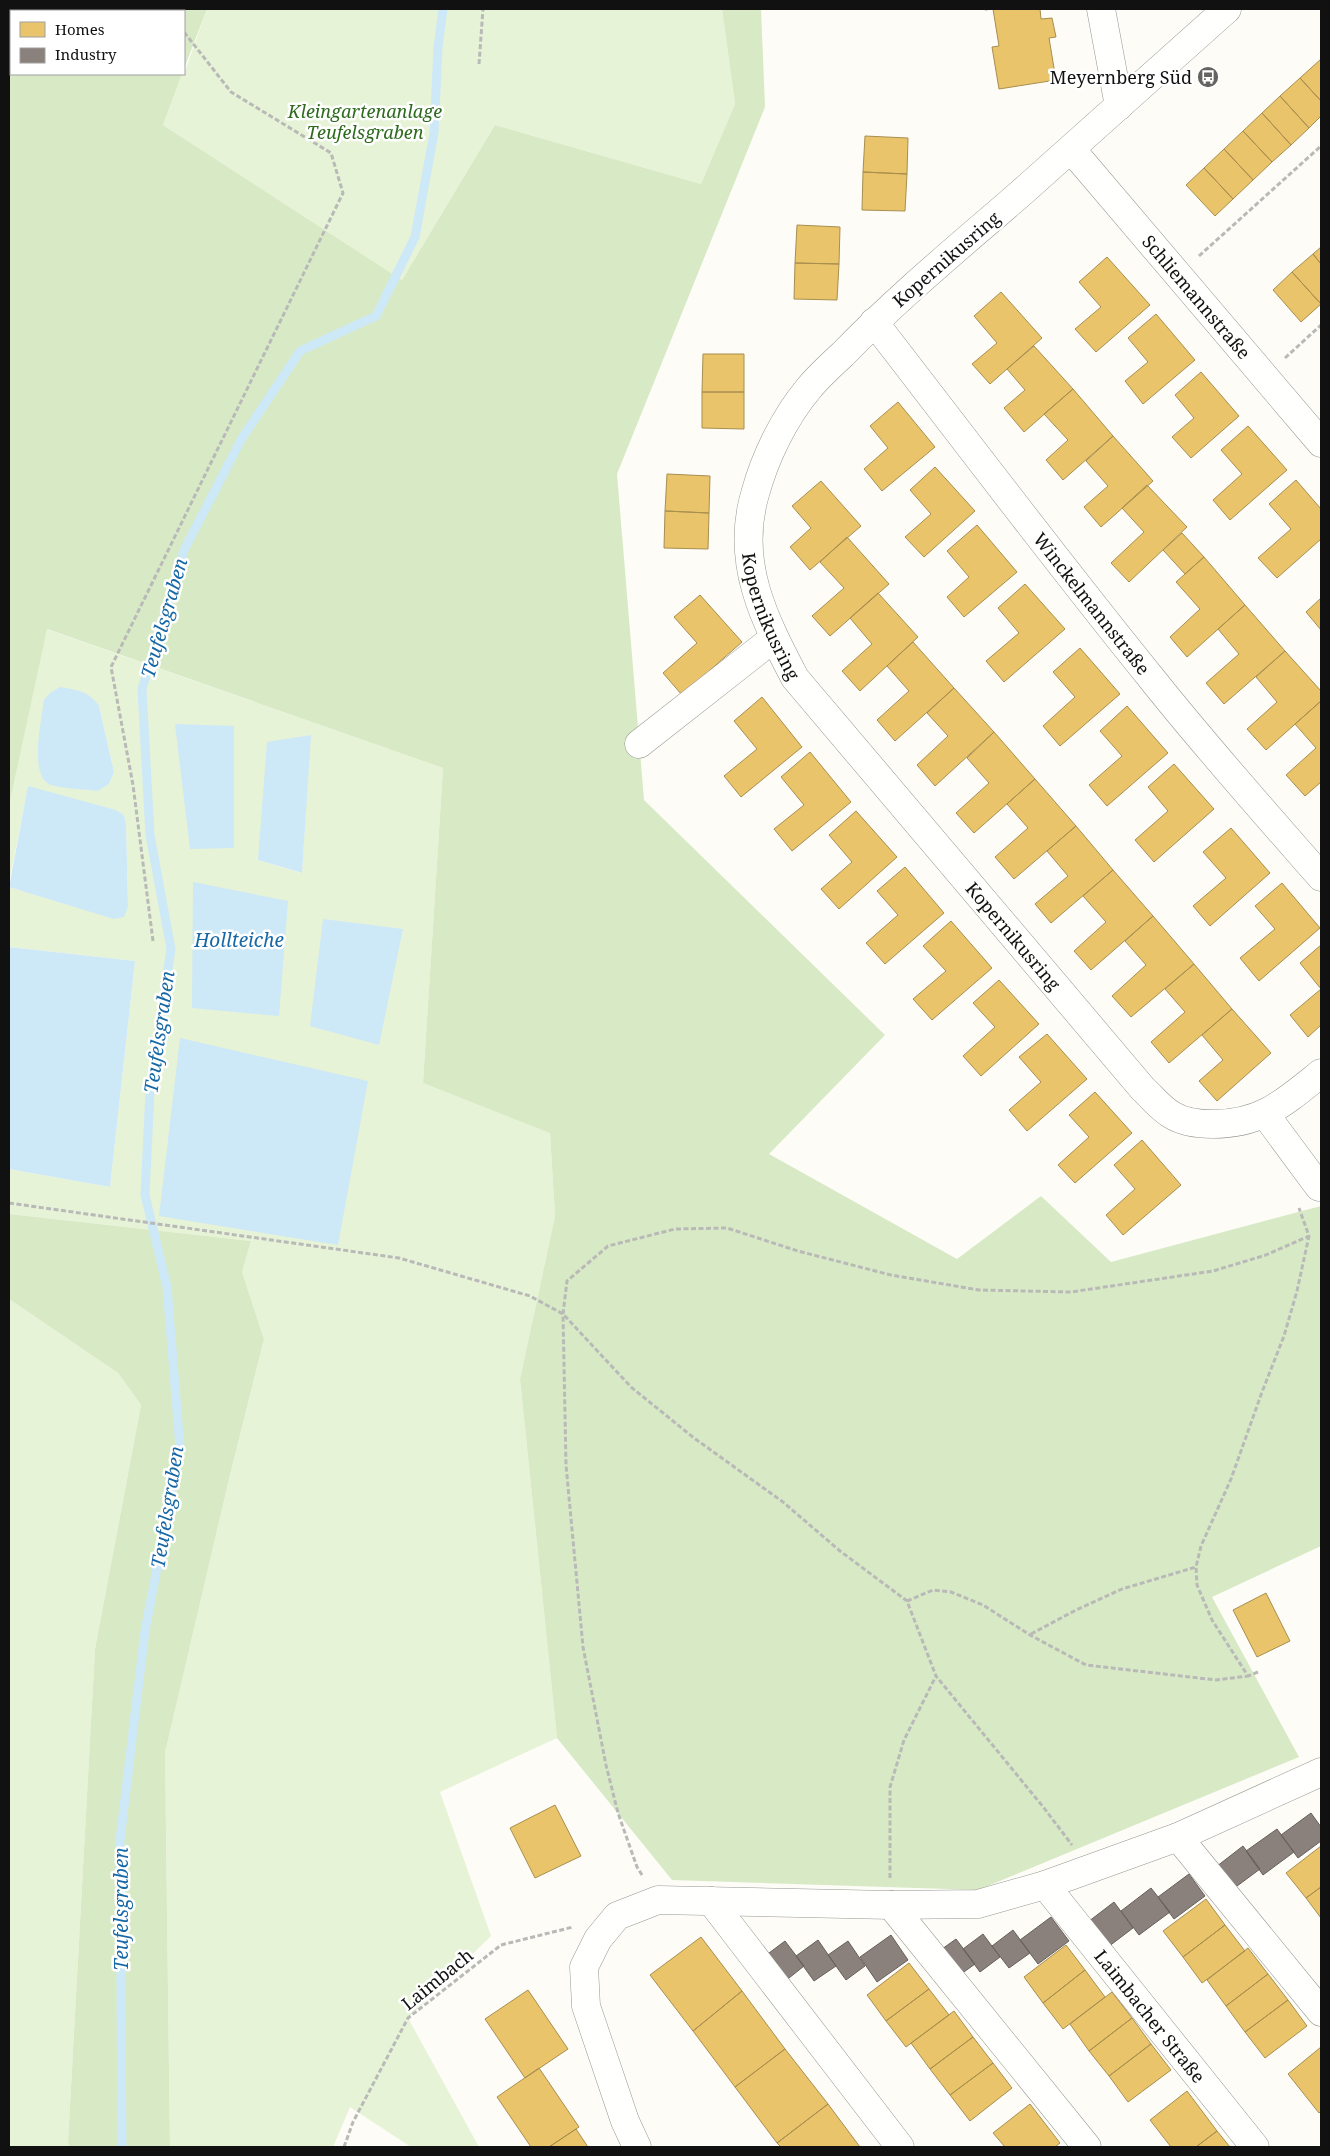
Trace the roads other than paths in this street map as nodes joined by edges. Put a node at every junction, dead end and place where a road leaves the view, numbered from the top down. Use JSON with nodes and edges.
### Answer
{"nodes":[{"id":1,"x":1101,"y":9,"type":"edge"},
{"id":2,"x":1227,"y":9,"type":"edge"},
{"id":3,"x":1119,"y":106,"type":"junction"},
{"id":4,"x":1072,"y":149,"type":"junction"},
{"id":5,"x":874,"y":322,"type":"junction"},
{"id":6,"x":1321,"y":443,"type":"edge"},
{"id":7,"x":774,"y":638,"type":"junction"},
{"id":8,"x":639,"y":744,"type":"dead end"},
{"id":9,"x":1321,"y":877,"type":"edge"},
{"id":10,"x":1321,"y":1072,"type":"edge"},
{"id":11,"x":1265,"y":1114,"type":"junction"},
{"id":12,"x":1318,"y":1187,"type":"road end"},
{"id":13,"x":1321,"y":1772,"type":"edge"},
{"id":14,"x":1178,"y":1837,"type":"junction"},
{"id":15,"x":1045,"y":1884,"type":"junction"},
{"id":16,"x":711,"y":1901,"type":"junction"},
{"id":17,"x":891,"y":1905,"type":"junction"},
{"id":18,"x":1321,"y":2012,"type":"edge"},
{"id":19,"x":637,"y":2147,"type":"edge"},
{"id":20,"x":900,"y":2147,"type":"edge"},
{"id":21,"x":1087,"y":2147,"type":"edge"},
{"id":22,"x":1255,"y":2147,"type":"edge"}],
"edges":[{"from":1,"to":3,"type":"street"},
{"from":2,"to":3,"type":"street","name":"Kopernikusring"},
{"from":3,"to":4,"type":"street","name":"Kopernikusring"},
{"from":4,"to":5,"type":"street","name":"Kopernikusring"},
{"from":4,"to":6,"type":"street","name":"Schliemannstraße"},
{"from":5,"to":7,"type":"street","name":"Kopernikusring"},
{"from":5,"to":9,"type":"street","name":"Winckelmannstraße"},
{"from":7,"to":8,"type":"street"},
{"from":7,"to":11,"type":"street","name":"Kopernikusring"},
{"from":10,"to":11,"type":"street","name":"Kopernikusring"},
{"from":11,"to":12,"type":"street"},
{"from":13,"to":14,"type":"street"},
{"from":14,"to":15,"type":"street"},
{"from":14,"to":18,"type":"street"},
{"from":15,"to":17,"type":"street"},
{"from":15,"to":22,"type":"street","name":"Laimbacher Straße"},
{"from":16,"to":17,"type":"street"},
{"from":16,"to":19,"type":"street"},
{"from":16,"to":20,"type":"street"},
{"from":17,"to":21,"type":"street"}]}
